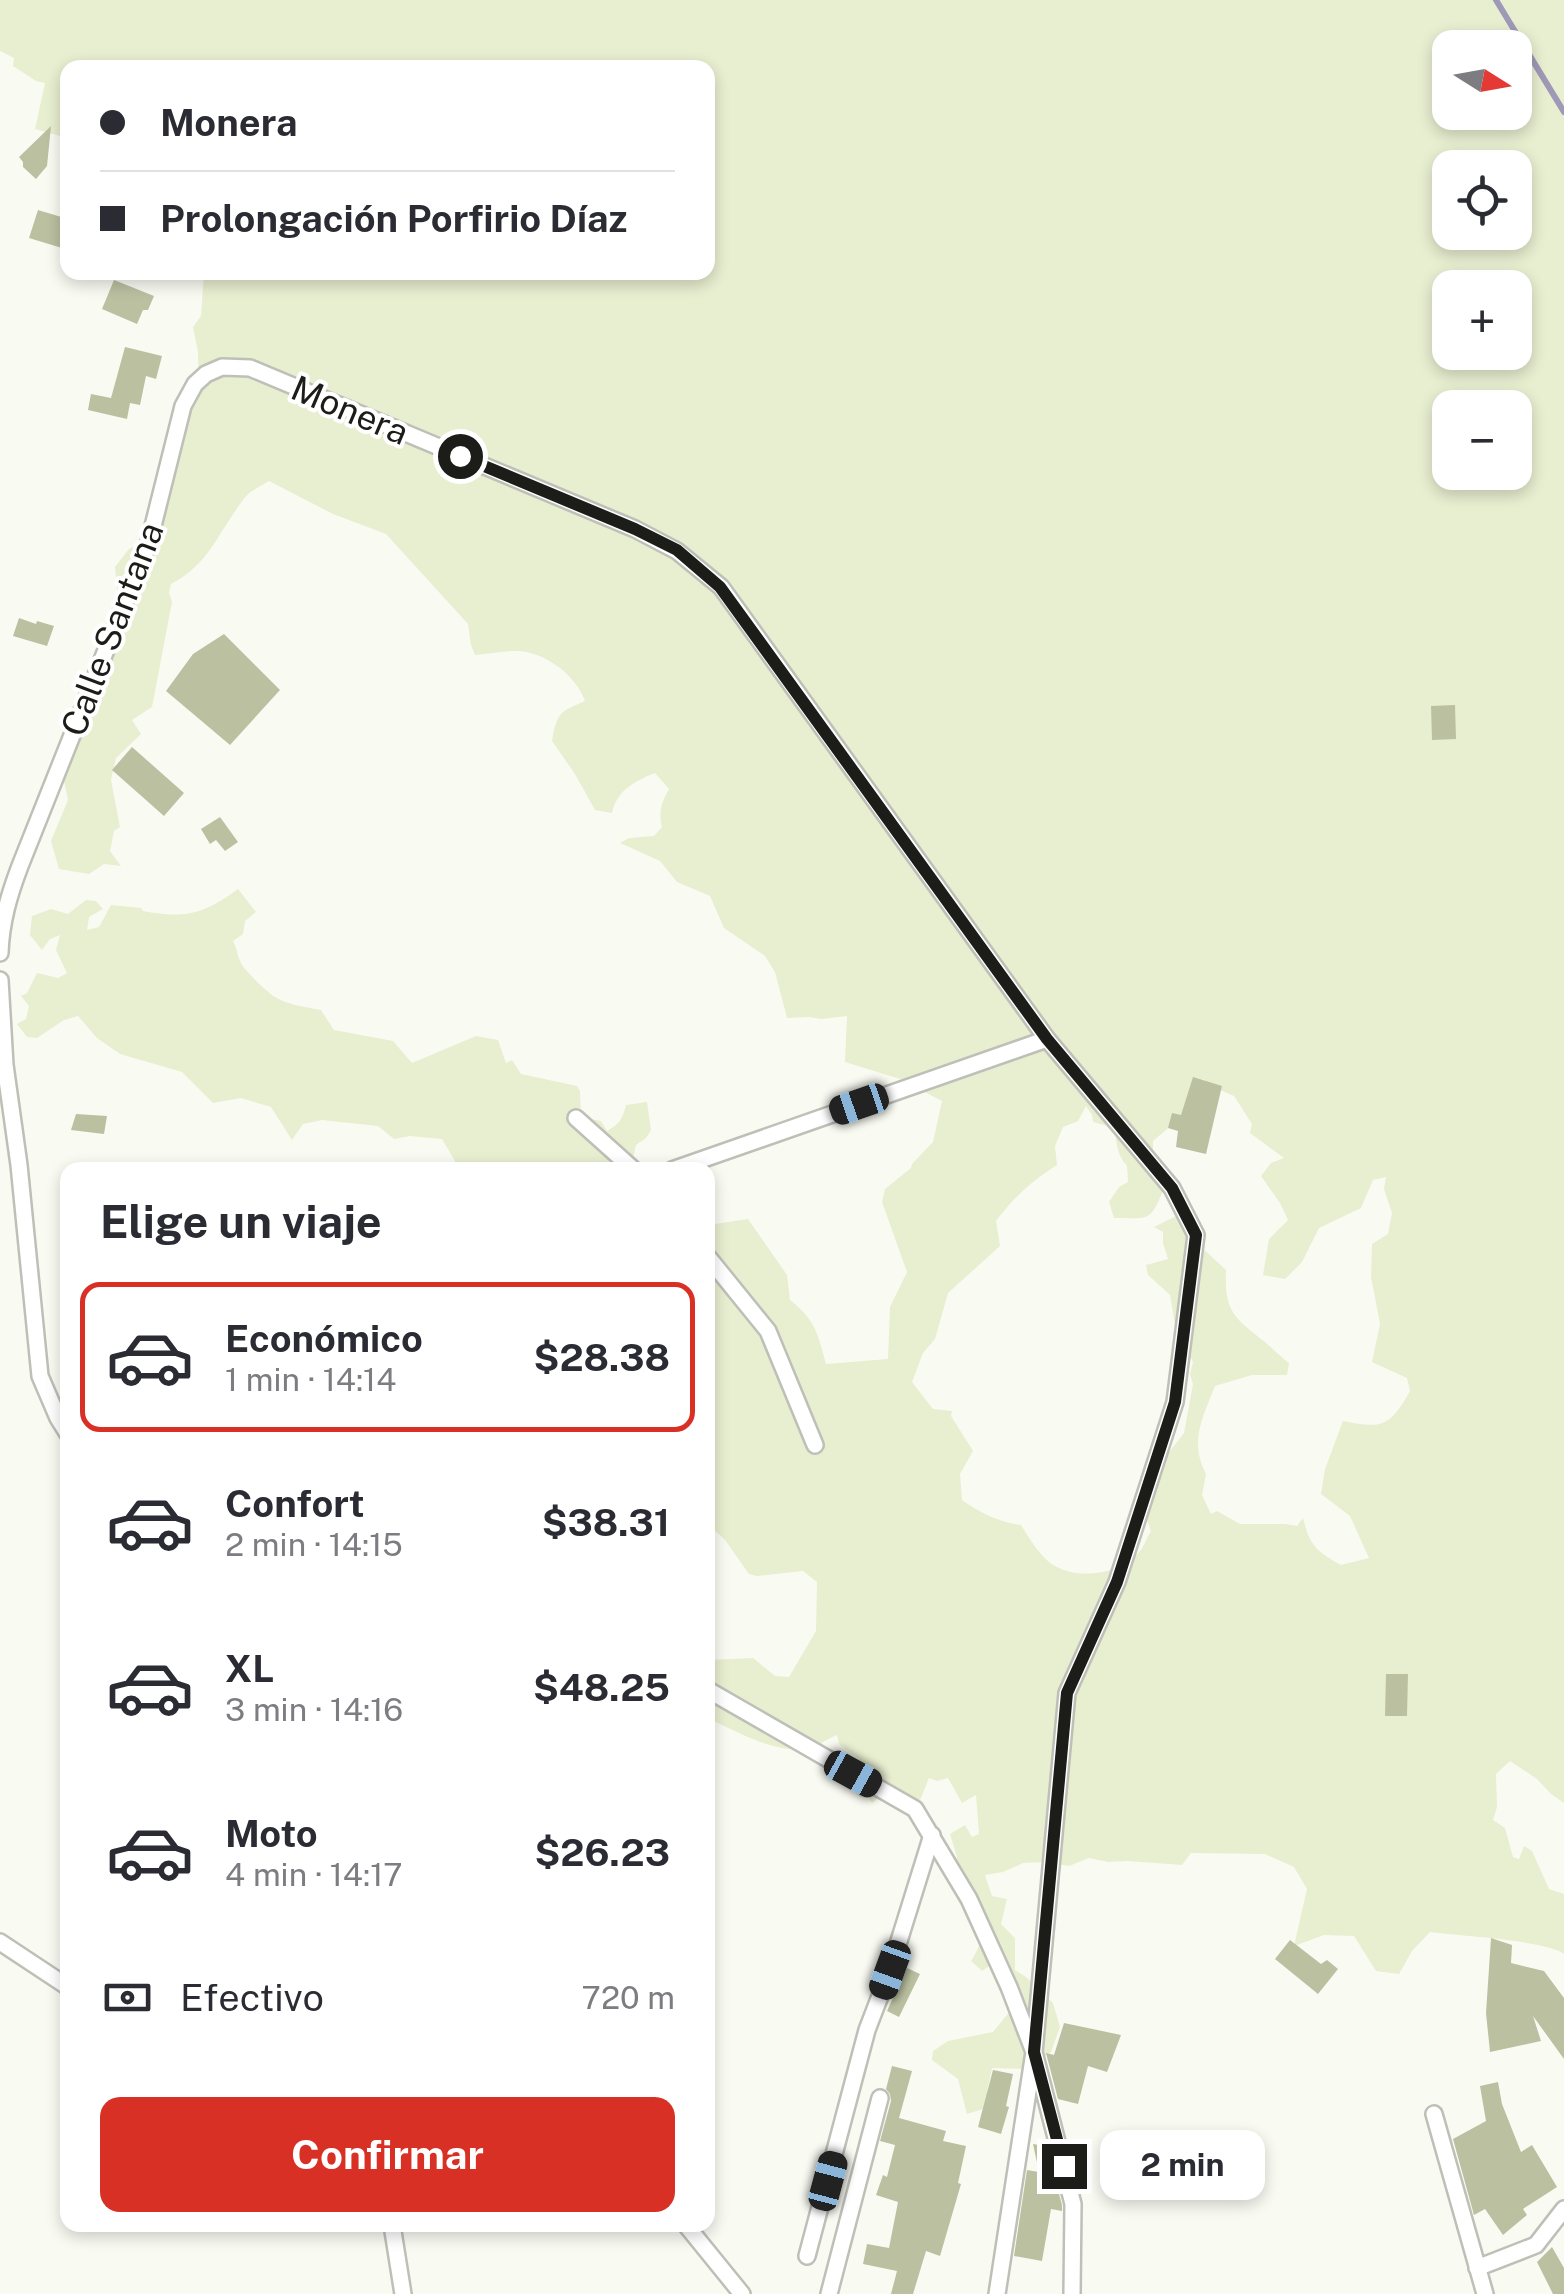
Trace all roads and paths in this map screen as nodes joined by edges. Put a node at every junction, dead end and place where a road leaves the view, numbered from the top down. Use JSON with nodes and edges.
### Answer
{"nodes":[{"id":1,"x":222,"y":366,"type":"joint"},
{"id":2,"x":4,"y":900,"type":"edge"},
{"id":3,"x":0,"y":953,"type":"edge"},
{"id":4,"x":0,"y":980,"type":"edge"},
{"id":5,"x":1047,"y":1039,"type":"junction"},
{"id":6,"x":576,"y":1118,"type":"dead end"},
{"id":7,"x":625,"y":1162,"type":"edge"},
{"id":8,"x":695,"y":1162,"type":"edge"},
{"id":9,"x":715,"y":1266,"type":"edge"},
{"id":10,"x":60,"y":1421,"type":"edge"},
{"id":11,"x":816,"y":1445,"type":"dead end"},
{"id":12,"x":715,"y":1694,"type":"edge"},
{"id":13,"x":932,"y":1835,"type":"junction"},
{"id":14,"x":0,"y":1942,"type":"edge"},
{"id":15,"x":60,"y":1982,"type":"edge"},
{"id":16,"x":1034,"y":2052,"type":"junction"},
{"id":17,"x":880,"y":2098,"type":"dead end"},
{"id":18,"x":1434,"y":2114,"type":"dead end"},
{"id":19,"x":1564,"y":2209,"type":"edge"},
{"id":20,"x":393,"y":2232,"type":"edge"},
{"id":21,"x":692,"y":2232,"type":"edge"},
{"id":22,"x":808,"y":2256,"type":"dead end"},
{"id":23,"x":1477,"y":2268,"type":"junction"},
{"id":24,"x":403,"y":2294,"type":"edge"},
{"id":25,"x":742,"y":2294,"type":"edge"},
{"id":26,"x":829,"y":2294,"type":"edge"},
{"id":27,"x":997,"y":2294,"type":"edge"},
{"id":28,"x":1072,"y":2294,"type":"edge"},
{"id":29,"x":1484,"y":2294,"type":"edge"}],
"edges":[{"from":1,"to":2,"type":"street","name":"Calle Santana"},
{"from":1,"to":5,"type":"street","name":"Monera"},
{"from":2,"to":3,"type":"street","name":"Calle Santana"},
{"from":4,"to":10,"type":"street"},
{"from":5,"to":8,"type":"street"},
{"from":5,"to":16,"type":"street","name":"Monera"},
{"from":6,"to":7,"type":"street"},
{"from":9,"to":11,"type":"street"},
{"from":12,"to":13,"type":"street"},
{"from":13,"to":16,"type":"street"},
{"from":13,"to":22,"type":"street"},
{"from":14,"to":15,"type":"street"},
{"from":16,"to":27,"type":"street","name":"Monera"},
{"from":16,"to":28,"type":"street"},
{"from":17,"to":26,"type":"street"},
{"from":18,"to":23,"type":"street"},
{"from":19,"to":23,"type":"street"},
{"from":20,"to":24,"type":"street"},
{"from":21,"to":25,"type":"street"},
{"from":23,"to":29,"type":"street"}]}
